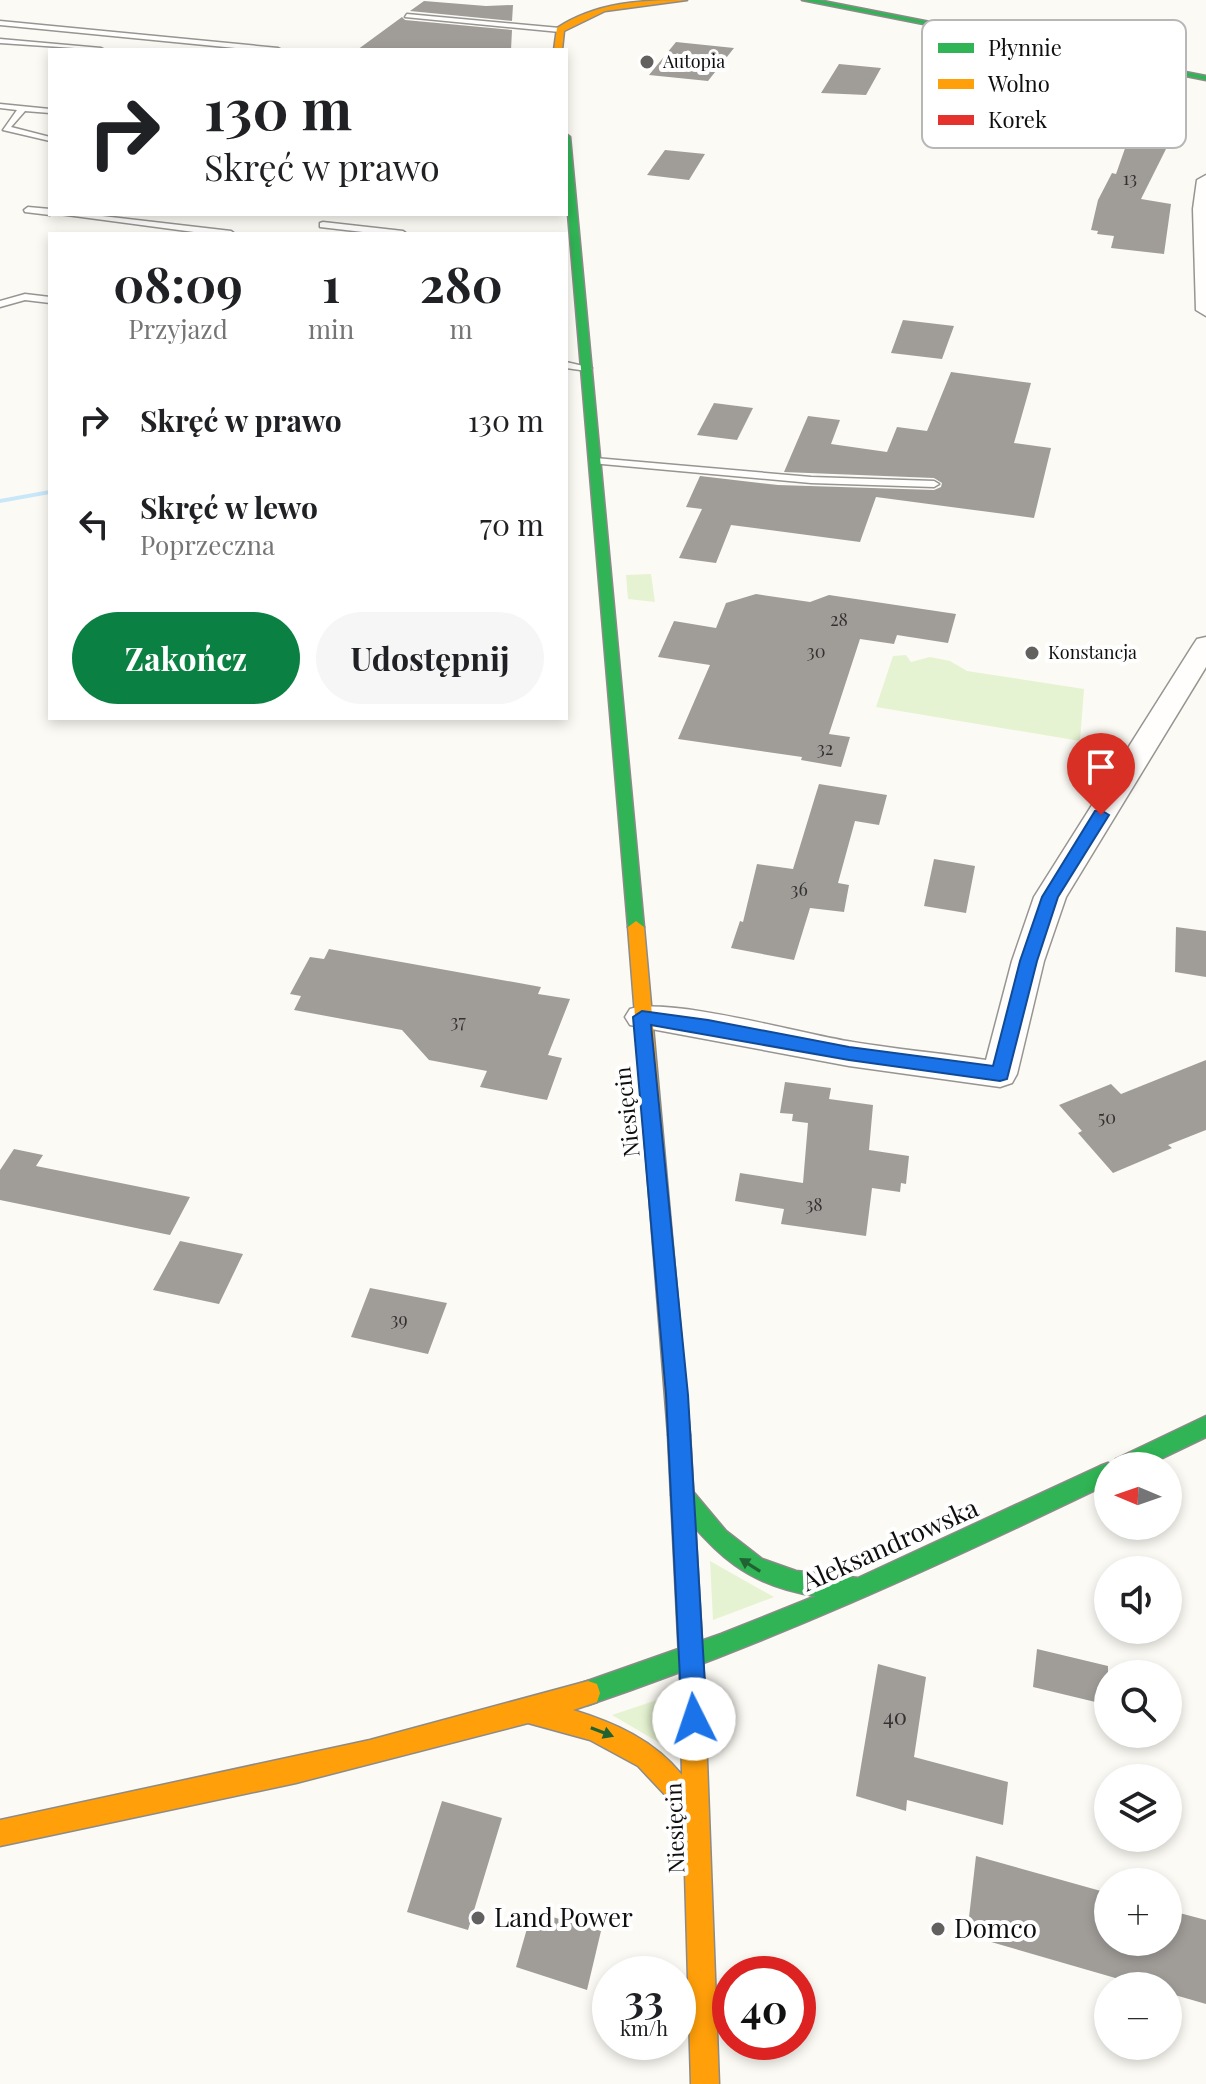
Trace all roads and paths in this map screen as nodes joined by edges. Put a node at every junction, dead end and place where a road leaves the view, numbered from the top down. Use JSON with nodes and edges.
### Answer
{"nodes":[{"id":1,"x":683,"y":0,"type":"edge"},
{"id":2,"x":806,"y":0,"type":"edge"},
{"id":3,"x":407,"y":16,"type":"dead end"},
{"id":4,"x":0,"y":23,"type":"edge"},
{"id":5,"x":922,"y":23,"type":"edge"},
{"id":6,"x":560,"y":30,"type":"junction"},
{"id":7,"x":0,"y":41,"type":"edge"},
{"id":8,"x":211,"y":43,"type":"junction"},
{"id":9,"x":79,"y":48,"type":"edge"},
{"id":10,"x":204,"y":48,"type":"edge"},
{"id":11,"x":259,"y":48,"type":"edge"},
{"id":12,"x":558,"y":48,"type":"edge"},
{"id":13,"x":1186,"y":74,"type":"edge"},
{"id":14,"x":1206,"y":78,"type":"edge"},
{"id":15,"x":0,"y":106,"type":"edge"},
{"id":16,"x":23,"y":108,"type":"junction"},
{"id":17,"x":48,"y":111,"type":"edge"},
{"id":18,"x":3,"y":127,"type":"edge"},
{"id":19,"x":48,"y":138,"type":"edge"},
{"id":20,"x":1206,"y":180,"type":"edge"},
{"id":21,"x":569,"y":197,"type":"edge"},
{"id":22,"x":28,"y":210,"type":"dead end"},
{"id":23,"x":48,"y":212,"type":"edge"},
{"id":24,"x":80,"y":216,"type":"edge"},
{"id":25,"x":323,"y":225,"type":"dead end"},
{"id":26,"x":214,"y":232,"type":"edge"},
{"id":27,"x":385,"y":232,"type":"edge"},
{"id":28,"x":571,"y":249,"type":"edge"},
{"id":29,"x":576,"y":272,"type":"edge"},
{"id":30,"x":48,"y":300,"type":"edge"},
{"id":31,"x":0,"y":304,"type":"edge"},
{"id":32,"x":1206,"y":310,"type":"edge"},
{"id":33,"x":568,"y":365,"type":"edge"},
{"id":34,"x":587,"y":368,"type":"junction"},
{"id":35,"x":595,"y":461,"type":"junction"},
{"id":36,"x":934,"y":484,"type":"dead end"},
{"id":37,"x":1206,"y":645,"type":"edge"},
{"id":38,"x":642,"y":1017,"type":"junction"},
{"id":39,"x":1206,"y":1426,"type":"edge"},
{"id":40,"x":1153,"y":1452,"type":"edge"},
{"id":41,"x":1094,"y":1480,"type":"edge"},
{"id":42,"x":682,"y":1495,"type":"junction"},
{"id":43,"x":904,"y":1570,"type":"junction"},
{"id":44,"x":690,"y":1658,"type":"junction"},
{"id":45,"x":527,"y":1711,"type":"junction"},
{"id":46,"x":0,"y":1833,"type":"edge"},
{"id":47,"x":699,"y":1843,"type":"junction"},
{"id":48,"x":705,"y":2084,"type":"edge"}],
"edges":[{"from":1,"to":6,"type":"street"},
{"from":2,"to":5,"type":"street"},
{"from":3,"to":6,"type":"lane"},
{"from":4,"to":8,"type":"lane"},
{"from":6,"to":12,"type":"street"},
{"from":7,"to":9,"type":"lane"},
{"from":8,"to":10,"type":"lane"},
{"from":8,"to":11,"type":"lane"},
{"from":13,"to":14,"type":"street"},
{"from":15,"to":16,"type":"lane"},
{"from":16,"to":17,"type":"lane"},
{"from":16,"to":18,"type":"lane"},
{"from":18,"to":19,"type":"lane"},
{"from":20,"to":32,"type":"street"},
{"from":21,"to":28,"type":"street","name":"Niesięcin"},
{"from":22,"to":23,"type":"lane"},
{"from":24,"to":26,"type":"lane"},
{"from":25,"to":27,"type":"lane"},
{"from":28,"to":29,"type":"street","name":"Niesięcin"},
{"from":29,"to":34,"type":"street","name":"Niesięcin"},
{"from":30,"to":31,"type":"lane"},
{"from":33,"to":34,"type":"lane"},
{"from":34,"to":35,"type":"street","name":"Niesięcin"},
{"from":35,"to":36,"type":"lane"},
{"from":35,"to":38,"type":"street","name":"Niesięcin"},
{"from":37,"to":38,"type":"street"},
{"from":38,"to":42,"type":"street","name":"Niesięcin"},
{"from":39,"to":40,"type":"street"},
{"from":41,"to":43,"type":"street","name":"Aleksandrowska"},
{"from":43,"to":42,"type":"street","one_way":true},
{"from":42,"to":44,"type":"street","name":"Niesięcin"},
{"from":43,"to":44,"type":"street","name":"Aleksandrowska"},
{"from":44,"to":45,"type":"street","name":"Aleksandrowska"},
{"from":44,"to":47,"type":"street","name":"Niesięcin"},
{"from":45,"to":46,"type":"street","name":"Aleksandrowska"},
{"from":45,"to":47,"type":"street","one_way":true},
{"from":47,"to":48,"type":"street","name":"Niesięcin"}]}
